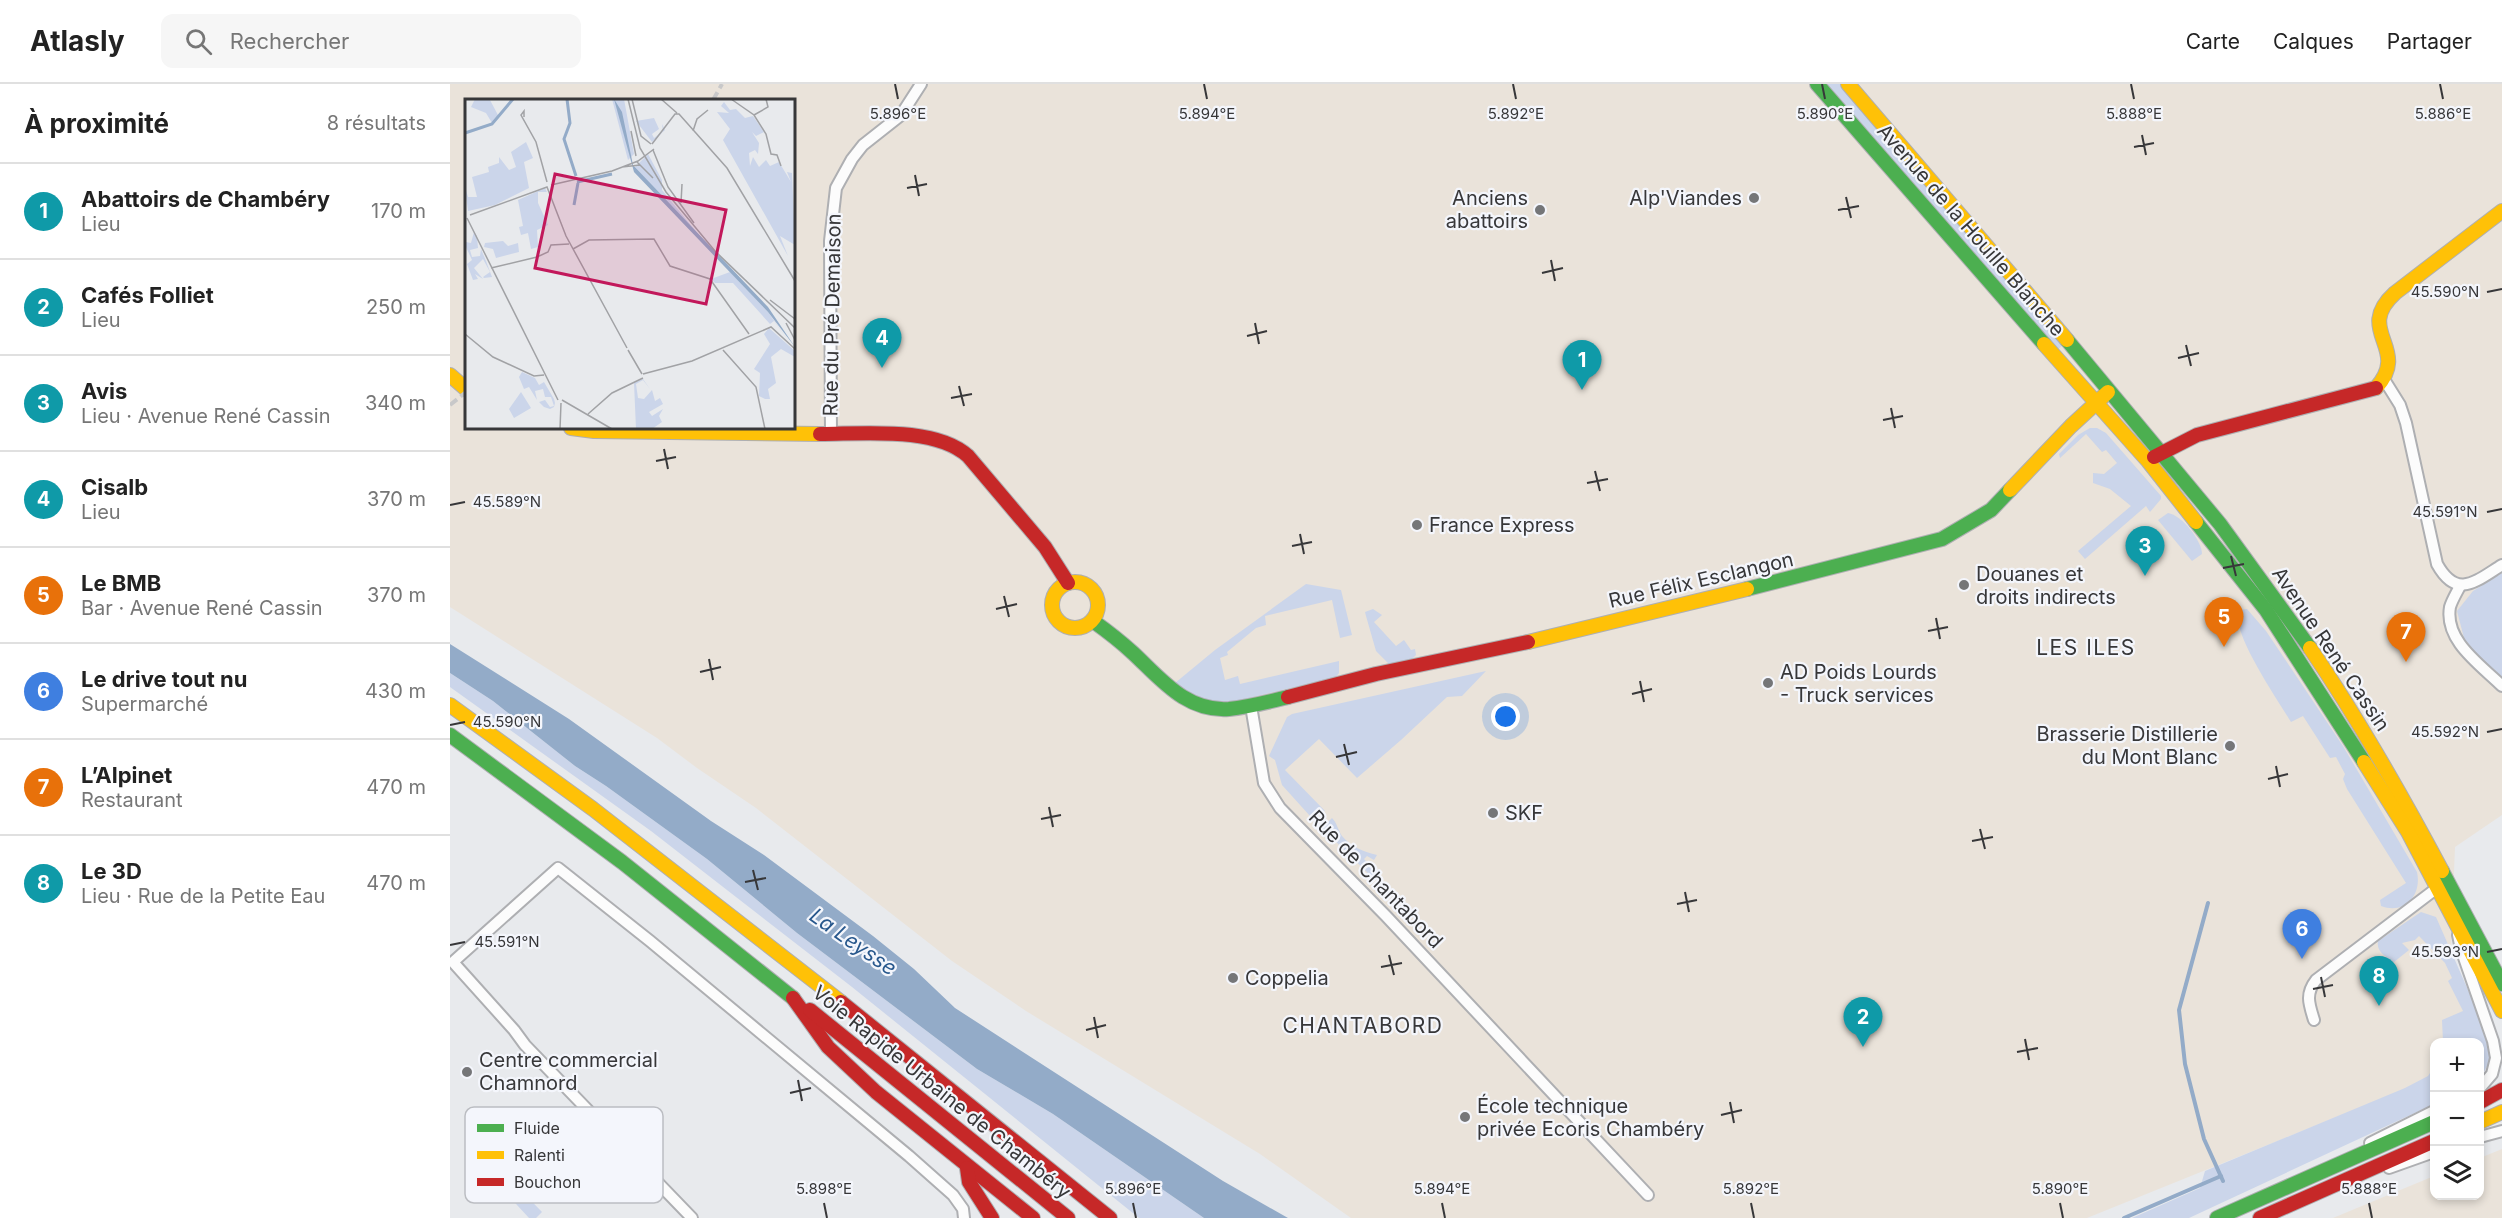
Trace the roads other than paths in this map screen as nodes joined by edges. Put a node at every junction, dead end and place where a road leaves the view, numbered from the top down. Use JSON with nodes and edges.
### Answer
{"nodes":[{"id":1,"x":921,"y":84,"type":"edge"},
{"id":2,"x":1817,"y":84,"type":"edge"},
{"id":3,"x":1848,"y":84,"type":"edge"},
{"id":4,"x":2502,"y":211,"type":"edge"},
{"id":5,"x":450,"y":375,"type":"edge"},
{"id":6,"x":2385,"y":381,"type":"junction"},
{"id":7,"x":465,"y":388,"type":"edge"},
{"id":8,"x":2102,"y":396,"type":"junction"},
{"id":9,"x":579,"y":429,"type":"edge"},
{"id":10,"x":831,"y":434,"type":"junction"},
{"id":11,"x":2162,"y":452,"type":"junction"},
{"id":12,"x":2148,"y":461,"type":"junction"},
{"id":13,"x":2502,"y":565,"type":"edge"},
{"id":14,"x":1068,"y":583,"type":"junction"},
{"id":15,"x":2460,"y":586,"type":"junction"},
{"id":16,"x":1093,"y":621,"type":"junction"},
{"id":17,"x":2502,"y":686,"type":"edge"},
{"id":18,"x":450,"y":705,"type":"edge"},
{"id":19,"x":1251,"y":706,"type":"junction"},
{"id":20,"x":450,"y":735,"type":"edge"},
{"id":21,"x":2443,"y":884,"type":"junction"},
{"id":22,"x":2456,"y":927,"type":"junction"},
{"id":23,"x":2502,"y":984,"type":"edge"},
{"id":24,"x":792,"y":996,"type":"junction"},
{"id":25,"x":2502,"y":1011,"type":"edge"},
{"id":26,"x":2314,"y":1020,"type":"dead end"},
{"id":27,"x":2484,"y":1083,"type":"edge"},
{"id":28,"x":2502,"y":1090,"type":"edge"},
{"id":29,"x":2484,"y":1100,"type":"edge"},
{"id":30,"x":585,"y":1107,"type":"edge"},
{"id":31,"x":2502,"y":1112,"type":"edge"},
{"id":32,"x":2430,"y":1113,"type":"edge"},
{"id":33,"x":2484,"y":1120,"type":"edge"},
{"id":34,"x":2430,"y":1124,"type":"edge"},
{"id":35,"x":2502,"y":1131,"type":"edge"},
{"id":36,"x":2484,"y":1136,"type":"edge"},
{"id":37,"x":2430,"y":1143,"type":"edge"},
{"id":38,"x":2430,"y":1153,"type":"edge"},
{"id":39,"x":967,"y":1167,"type":"junction"},
{"id":40,"x":1067,"y":1182,"type":"junction"},
{"id":41,"x":663,"y":1188,"type":"edge"},
{"id":42,"x":2313,"y":1194,"type":"junction"},
{"id":43,"x":1648,"y":1195,"type":"dead end"},
{"id":44,"x":2268,"y":1196,"type":"junction"},
{"id":45,"x":692,"y":1218,"type":"edge"},
{"id":46,"x":964,"y":1218,"type":"edge"},
{"id":47,"x":992,"y":1218,"type":"edge"},
{"id":48,"x":1033,"y":1218,"type":"edge"},
{"id":49,"x":1068,"y":1218,"type":"edge"},
{"id":50,"x":1110,"y":1218,"type":"edge"},
{"id":51,"x":1119,"y":1218,"type":"edge"},
{"id":52,"x":2217,"y":1218,"type":"edge"},
{"id":53,"x":2259,"y":1218,"type":"edge"}],
"edges":[{"from":1,"to":10,"type":"street","name":"Rue du Pré Demaison"},
{"from":2,"to":8,"type":"main road","name":"Avenue de la Houille Blanche"},
{"from":3,"to":8,"type":"main road","name":"Avenue de la Houille Blanche"},
{"from":4,"to":6,"type":"main road"},
{"from":5,"to":7,"type":"main road"},
{"from":6,"to":11,"type":"main road"},
{"from":6,"to":15,"type":"street"},
{"from":8,"to":11,"type":"main road","name":"Avenue René Cassin"},
{"from":8,"to":12,"type":"main road","name":"Avenue René Cassin"},
{"from":8,"to":19,"type":"main road","name":"Rue Félix Esclangon"},
{"from":9,"to":10,"type":"main road"},
{"from":10,"to":14,"type":"main road"},
{"from":11,"to":12,"type":"main road"},
{"from":11,"to":21,"type":"main road","name":"Avenue René Cassin"},
{"from":12,"to":21,"type":"main road","name":"Avenue René Cassin"},
{"from":13,"to":15,"type":"street"},
{"from":14,"to":16,"type":"main road"},
{"from":14,"to":16,"type":"main road"},
{"from":15,"to":17,"type":"street"},
{"from":16,"to":19,"type":"main road"},
{"from":18,"to":40,"type":"main road","name":"Voie Rapide Urbaine de Chambéry"},
{"from":19,"to":43,"type":"street","name":"Rue de Chantabord"},
{"from":20,"to":24,"type":"main road","name":"Voie Rapide Urbaine de Chambéry"},
{"from":21,"to":22,"type":"main road","name":"Avenue René Cassin"},
{"from":21,"to":23,"type":"main road","name":"Avenue René Cassin"},
{"from":21,"to":26,"type":"street"},
{"from":22,"to":25,"type":"main road","name":"Avenue René Cassin"},
{"from":22,"to":27,"type":"street","name":"Avenue René Cassin"},
{"from":24,"to":39,"type":"main road"},
{"from":24,"to":49,"type":"main road","name":"Voie Rapide Urbaine de Chambéry"},
{"from":28,"to":29,"type":"main road"},
{"from":30,"to":46,"type":"street"},
{"from":31,"to":33,"type":"main road"},
{"from":32,"to":44,"type":"street"},
{"from":34,"to":44,"type":"main road"},
{"from":35,"to":36,"type":"street"},
{"from":37,"to":42,"type":"main road"},
{"from":38,"to":42,"type":"street"},
{"from":39,"to":47,"type":"main road"},
{"from":39,"to":48,"type":"main road"},
{"from":40,"to":50,"type":"main road","name":"Voie Rapide Urbaine de Chambéry"},
{"from":40,"to":51,"type":"main road"},
{"from":41,"to":45,"type":"street"},
{"from":42,"to":53,"type":"main road"},
{"from":44,"to":52,"type":"main road"}]}
